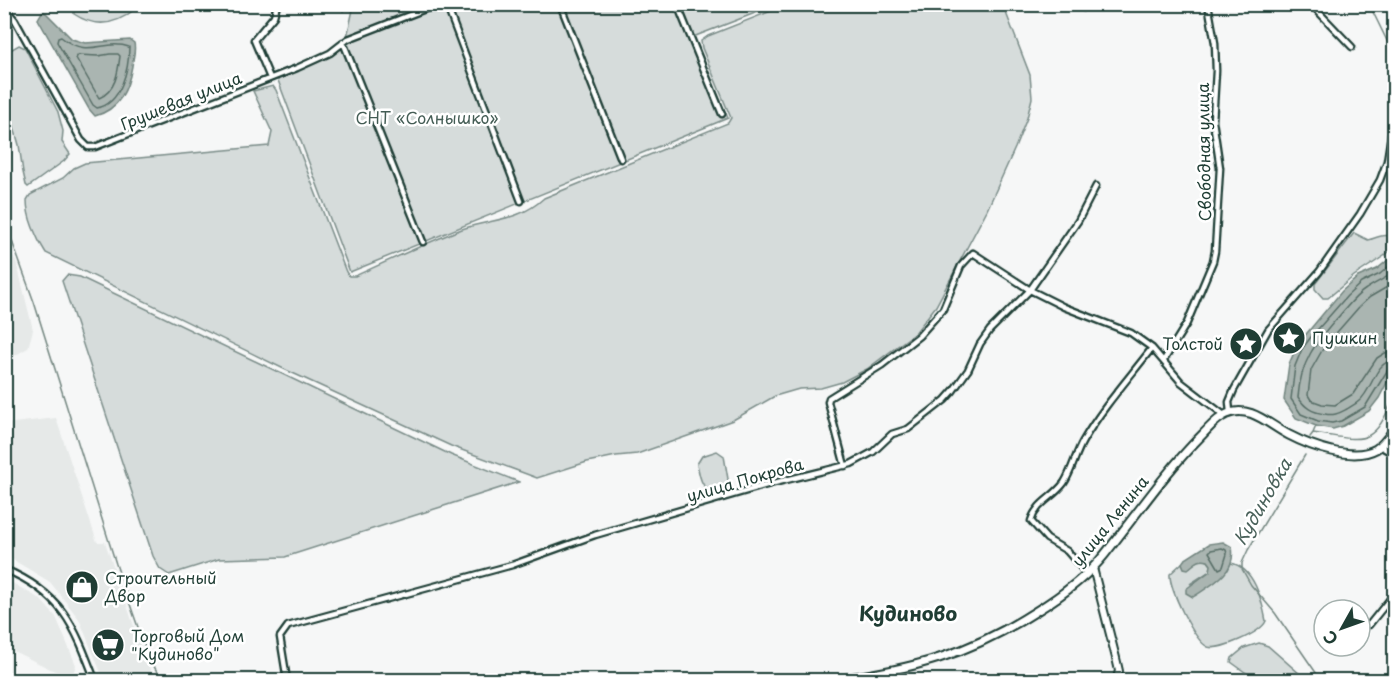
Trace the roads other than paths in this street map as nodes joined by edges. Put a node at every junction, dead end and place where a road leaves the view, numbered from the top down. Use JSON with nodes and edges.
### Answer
{"nodes":[{"id":1,"x":277,"y":4,"type":"edge"},
{"id":2,"x":438,"y":4,"type":"edge"},
{"id":3,"x":446,"y":4,"type":"edge"},
{"id":4,"x":560,"y":4,"type":"edge"},
{"id":5,"x":677,"y":4,"type":"edge"},
{"id":6,"x":1208,"y":4,"type":"edge"},
{"id":7,"x":1311,"y":4,"type":"edge"},
{"id":8,"x":4,"y":7,"type":"edge"},
{"id":9,"x":343,"y":42,"type":"junction"},
{"id":10,"x":1352,"y":47,"type":"dead end"},
{"id":11,"x":270,"y":78,"type":"junction"},
{"id":12,"x":722,"y":114,"type":"dead end"},
{"id":13,"x":1394,"y":116,"type":"edge"},
{"id":14,"x":621,"y":159,"type":"dead end"},
{"id":15,"x":1096,"y":186,"type":"dead end"},
{"id":16,"x":521,"y":201,"type":"dead end"},
{"id":17,"x":423,"y":242,"type":"dead end"},
{"id":18,"x":1030,"y":290,"type":"junction"},
{"id":19,"x":1152,"y":348,"type":"junction"},
{"id":20,"x":1164,"y":360,"type":"junction"},
{"id":21,"x":1227,"y":414,"type":"junction"},
{"id":22,"x":1395,"y":429,"type":"edge"},
{"id":23,"x":1380,"y":446,"type":"junction"},
{"id":24,"x":1395,"y":454,"type":"edge"},
{"id":25,"x":845,"y":466,"type":"junction"},
{"id":26,"x":4,"y":569,"type":"edge"},
{"id":27,"x":1090,"y":571,"type":"junction"},
{"id":28,"x":1395,"y":594,"type":"edge"},
{"id":29,"x":1372,"y":621,"type":"edge"},
{"id":30,"x":95,"y":681,"type":"edge"},
{"id":31,"x":287,"y":681,"type":"edge"},
{"id":32,"x":835,"y":681,"type":"edge"},
{"id":33,"x":1116,"y":681,"type":"edge"}],
"edges":[{"from":1,"to":11,"type":"street"},
{"from":2,"to":9,"type":"street","name":"Грушевая улица"},
{"from":3,"to":16,"type":"street"},
{"from":4,"to":14,"type":"street"},
{"from":5,"to":12,"type":"street"},
{"from":6,"to":20,"type":"street","name":"Свободная улица"},
{"from":7,"to":10,"type":"street"},
{"from":8,"to":11,"type":"street","name":"Грушевая улица"},
{"from":9,"to":11,"type":"street","name":"Грушевая улица"},
{"from":9,"to":17,"type":"street"},
{"from":13,"to":21,"type":"street"},
{"from":15,"to":18,"type":"street","name":"улица Покрова"},
{"from":18,"to":19,"type":"street"},
{"from":18,"to":25,"type":"street","name":"улица Покрова"},
{"from":18,"to":25,"type":"street"},
{"from":19,"to":20,"type":"street"},
{"from":19,"to":27,"type":"street"},
{"from":20,"to":21,"type":"street"},
{"from":21,"to":23,"type":"main road"},
{"from":21,"to":27,"type":"main road","name":"улица Ленина"},
{"from":22,"to":23,"type":"main road"},
{"from":23,"to":24,"type":"street"},
{"from":25,"to":31,"type":"street","name":"улица Покрова"},
{"from":26,"to":30,"type":"street"},
{"from":27,"to":32,"type":"main road","name":"улица Ленина"},
{"from":27,"to":33,"type":"street"},
{"from":28,"to":29,"type":"street"}]}
